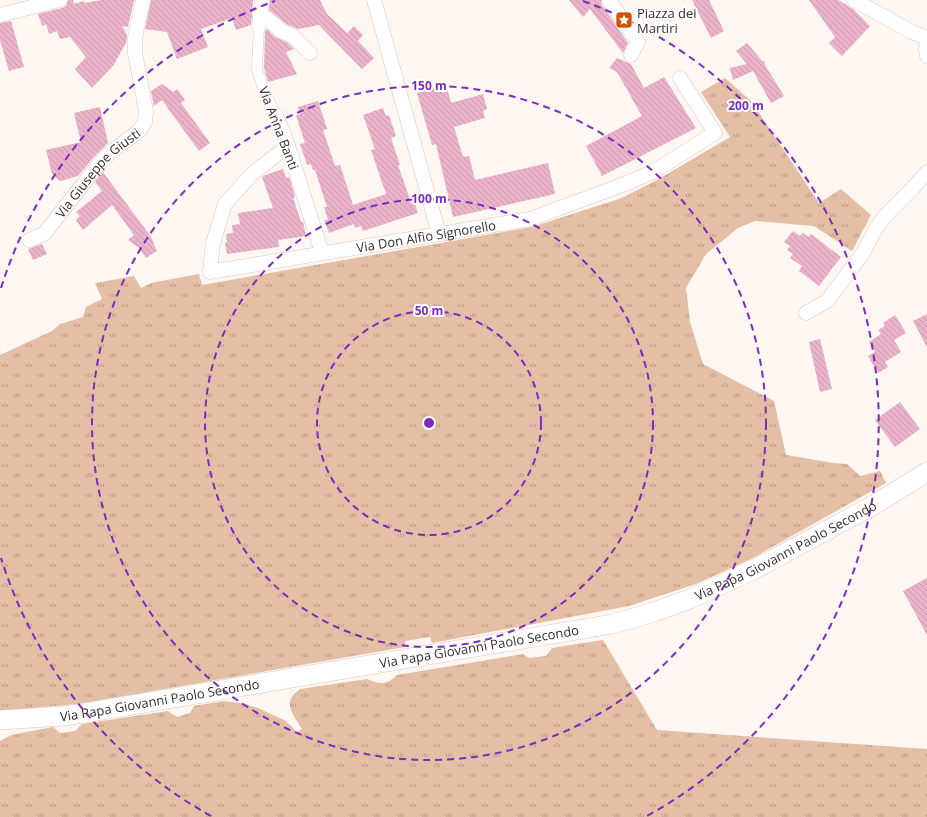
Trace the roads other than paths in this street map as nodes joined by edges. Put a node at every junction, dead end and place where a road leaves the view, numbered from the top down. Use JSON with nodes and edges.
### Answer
{"nodes":[{"id":1,"x":60,"y":0,"type":"edge"},
{"id":2,"x":143,"y":0,"type":"edge"},
{"id":3,"x":262,"y":0,"type":"edge"},
{"id":4,"x":374,"y":0,"type":"edge"},
{"id":5,"x":609,"y":0,"type":"edge"},
{"id":6,"x":854,"y":0,"type":"edge"},
{"id":7,"x":0,"y":15,"type":"edge"},
{"id":8,"x":259,"y":21,"type":"junction"},
{"id":9,"x":927,"y":38,"type":"edge"},
{"id":10,"x":310,"y":53,"type":"dead end"},
{"id":11,"x":631,"y":55,"type":"dead end"},
{"id":12,"x":927,"y":56,"type":"edge"},
{"id":13,"x":680,"y":78,"type":"dead end"},
{"id":14,"x":276,"y":116,"type":"joint"},
{"id":15,"x":288,"y":146,"type":"junction"},
{"id":16,"x":927,"y":172,"type":"edge"},
{"id":17,"x":439,"y":234,"type":"junction"},
{"id":18,"x":29,"y":240,"type":"dead end"},
{"id":19,"x":322,"y":253,"type":"junction"},
{"id":20,"x":806,"y":313,"type":"dead end"},
{"id":21,"x":927,"y":472,"type":"edge"},
{"id":22,"x":0,"y":720,"type":"edge"}],
"edges":[{"from":1,"to":7,"type":"street"},
{"from":2,"to":18,"type":"street","name":"Via Giuseppe Giusti"},
{"from":3,"to":8,"type":"street","name":"Via Anna Banti"},
{"from":4,"to":17,"type":"street"},
{"from":5,"to":11,"type":"street"},
{"from":6,"to":9,"type":"street"},
{"from":8,"to":10,"type":"street"},
{"from":8,"to":14,"type":"street","name":"Via Anna Banti"},
{"from":9,"to":12,"type":"street"},
{"from":13,"to":17,"type":"street","name":"Via Don Alfio Signorello"},
{"from":14,"to":15,"type":"street","name":"Via Anna Banti"},
{"from":15,"to":19,"type":"street","name":"Via Anna Banti"},
{"from":15,"to":19,"type":"street","name":"Via Don Alfio Signorello"},
{"from":16,"to":20,"type":"street"},
{"from":17,"to":19,"type":"street","name":"Via Don Alfio Signorello"},
{"from":21,"to":22,"type":"main road","name":"Via Papa Giovanni Paolo Secondo"}]}
